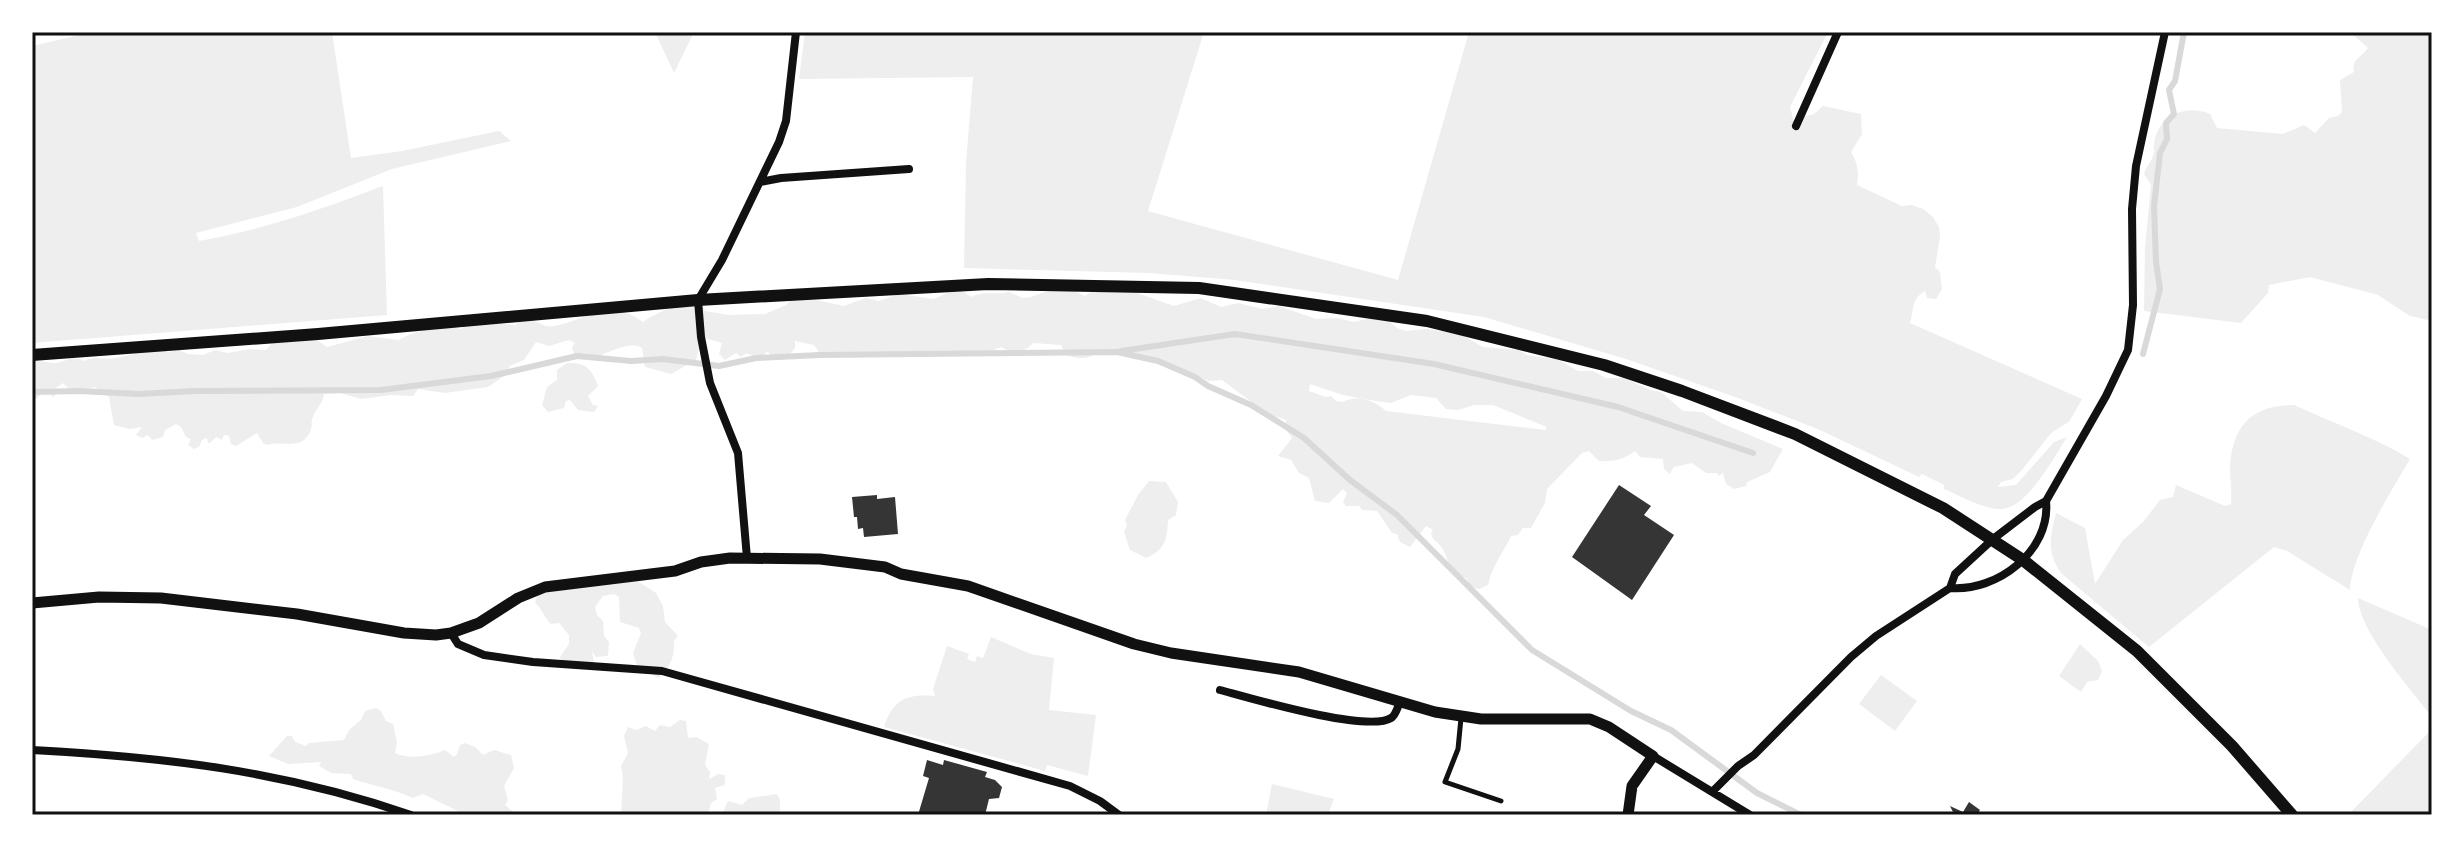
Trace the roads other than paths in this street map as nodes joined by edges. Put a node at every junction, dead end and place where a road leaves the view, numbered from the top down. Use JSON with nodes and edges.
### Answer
{"nodes":[{"id":1,"x":796,"y":32,"type":"edge"},
{"id":2,"x":1838,"y":32,"type":"edge"},
{"id":3,"x":2165,"y":32,"type":"edge"},
{"id":4,"x":1796,"y":126,"type":"dead end"},
{"id":5,"x":909,"y":169,"type":"dead end"},
{"id":6,"x":760,"y":182,"type":"junction"},
{"id":7,"x":698,"y":300,"type":"junction"},
{"id":8,"x":32,"y":355,"type":"edge"},
{"id":9,"x":2046,"y":501,"type":"junction"},
{"id":10,"x":1993,"y":539,"type":"junction"},
{"id":11,"x":747,"y":558,"type":"junction"},
{"id":12,"x":2023,"y":560,"type":"junction"},
{"id":13,"x":1950,"y":588,"type":"junction"},
{"id":14,"x":32,"y":603,"type":"edge"},
{"id":15,"x":451,"y":633,"type":"junction"},
{"id":16,"x":1220,"y":690,"type":"dead end"},
{"id":17,"x":1400,"y":702,"type":"junction"},
{"id":18,"x":1461,"y":717,"type":"junction"},
{"id":19,"x":32,"y":750,"type":"edge"},
{"id":20,"x":1653,"y":756,"type":"junction"},
{"id":21,"x":1712,"y":792,"type":"junction"},
{"id":22,"x":1501,"y":801,"type":"dead end"},
{"id":23,"x":411,"y":815,"type":"edge"},
{"id":24,"x":1119,"y":815,"type":"edge"},
{"id":25,"x":1628,"y":815,"type":"edge"},
{"id":26,"x":1750,"y":815,"type":"edge"},
{"id":27,"x":2292,"y":815,"type":"edge"}],
"edges":[{"from":1,"to":6,"type":"street"},
{"from":2,"to":4,"type":"street"},
{"from":3,"to":9,"type":"street"},
{"from":5,"to":6,"type":"street"},
{"from":6,"to":7,"type":"street"},
{"from":7,"to":8,"type":"main road"},
{"from":7,"to":10,"type":"main road"},
{"from":7,"to":11,"type":"street"},
{"from":9,"to":10,"type":"street"},
{"from":9,"to":12,"type":"street"},
{"from":10,"to":12,"type":"main road"},
{"from":10,"to":13,"type":"street"},
{"from":11,"to":15,"type":"street"},
{"from":11,"to":17,"type":"street"},
{"from":12,"to":13,"type":"street"},
{"from":12,"to":27,"type":"main road"},
{"from":13,"to":21,"type":"street"},
{"from":14,"to":15,"type":"street"},
{"from":15,"to":24,"type":"street"},
{"from":16,"to":17,"type":"street"},
{"from":17,"to":18,"type":"street"},
{"from":18,"to":20,"type":"street"},
{"from":18,"to":22,"type":"lane"},
{"from":19,"to":23,"type":"street"},
{"from":20,"to":21,"type":"street"},
{"from":20,"to":25,"type":"street"},
{"from":21,"to":26,"type":"street"}]}
